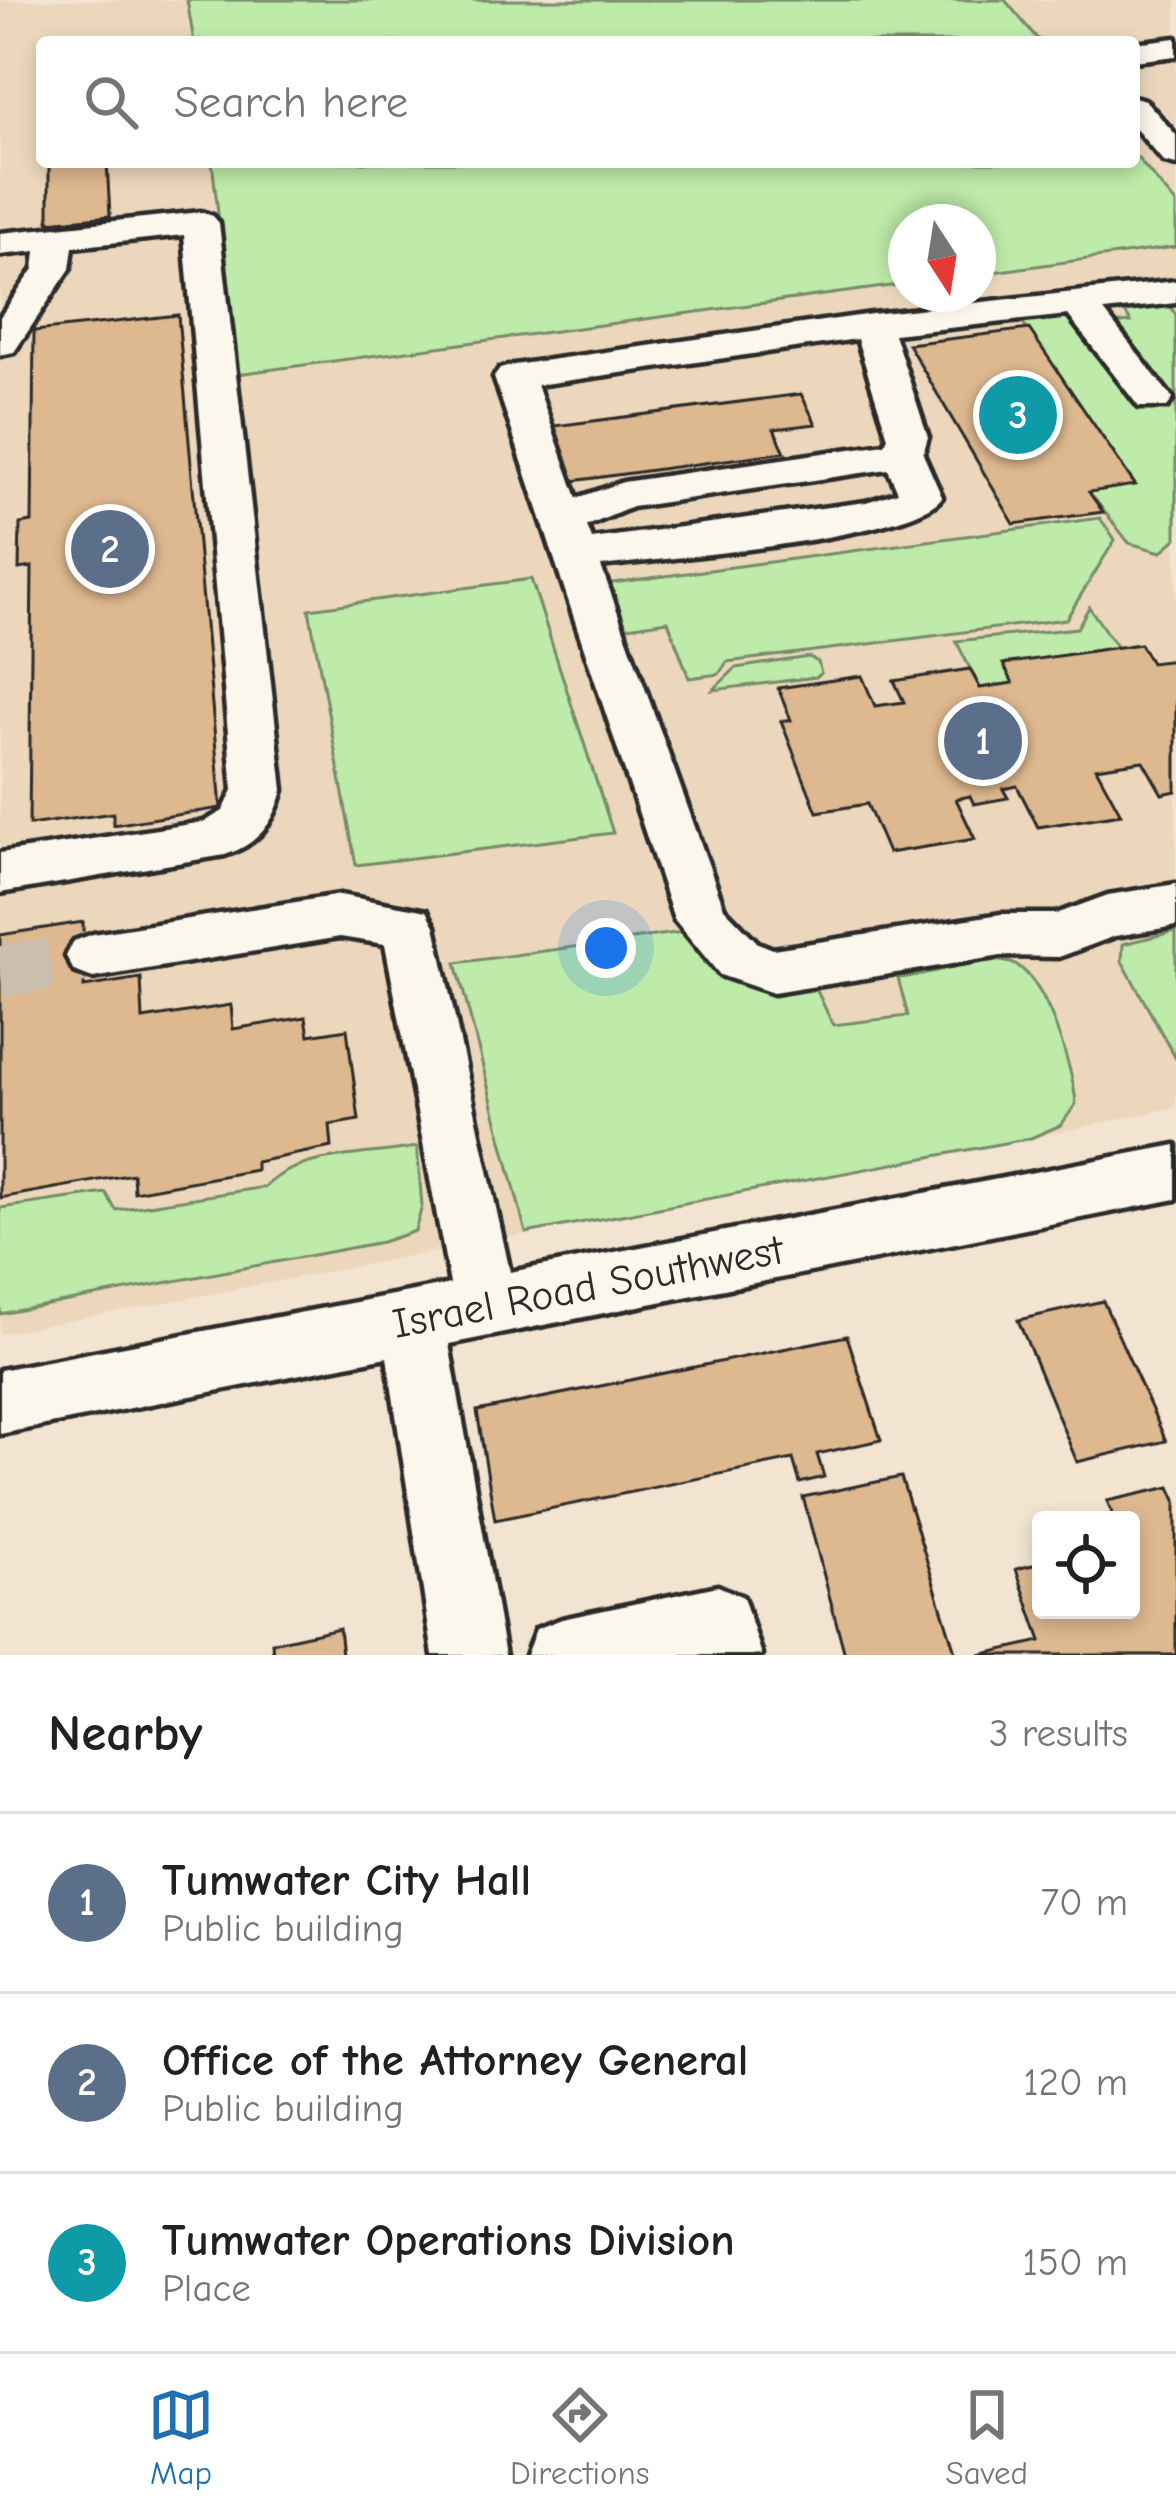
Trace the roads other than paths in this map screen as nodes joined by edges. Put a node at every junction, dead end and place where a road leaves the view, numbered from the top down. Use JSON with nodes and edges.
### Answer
{"nodes":[{"id":1,"x":1176,"y":47,"type":"edge"},
{"id":2,"x":1140,"y":51,"type":"edge"},
{"id":3,"x":1140,"y":114,"type":"edge"},
{"id":4,"x":1176,"y":154,"type":"edge"},
{"id":5,"x":56,"y":238,"type":"junction"},
{"id":6,"x":0,"y":244,"type":"edge"},
{"id":7,"x":1176,"y":292,"type":"edge"},
{"id":8,"x":1078,"y":303,"type":"junction"},
{"id":9,"x":872,"y":326,"type":"junction"},
{"id":10,"x":0,"y":344,"type":"edge"},
{"id":11,"x":1153,"y":399,"type":"dead end"},
{"id":12,"x":573,"y":537,"type":"junction"},
{"id":13,"x":0,"y":873,"type":"edge"},
{"id":14,"x":1176,"y":904,"type":"edge"},
{"id":15,"x":93,"y":956,"type":"tunnel mouth"},
{"id":16,"x":1175,"y":1175,"type":"edge"},
{"id":17,"x":486,"y":1307,"type":"junction"},
{"id":18,"x":413,"y":1321,"type":"junction"},
{"id":19,"x":0,"y":1402,"type":"edge"},
{"id":20,"x":469,"y":1655,"type":"edge"},
{"id":21,"x":562,"y":1655,"type":"edge"},
{"id":22,"x":726,"y":1655,"type":"edge"}],
"edges":[{"from":1,"to":2,"type":"street"},
{"from":3,"to":4,"type":"street"},
{"from":5,"to":6,"type":"street"},
{"from":5,"to":10,"type":"street"},
{"from":5,"to":13,"type":"street"},
{"from":7,"to":8,"type":"street"},
{"from":8,"to":9,"type":"street"},
{"from":8,"to":11,"type":"street"},
{"from":9,"to":12,"type":"street"},
{"from":9,"to":12,"type":"street"},
{"from":12,"to":14,"type":"street"},
{"from":15,"to":17,"type":"street"},
{"from":16,"to":17,"type":"street","name":"Israel Road Southwest"},
{"from":17,"to":18,"type":"street","name":"Israel Road Southwest"},
{"from":18,"to":19,"type":"street","name":"Israel Road Southwest"},
{"from":18,"to":20,"type":"street"},
{"from":21,"to":22,"type":"street"}]}
